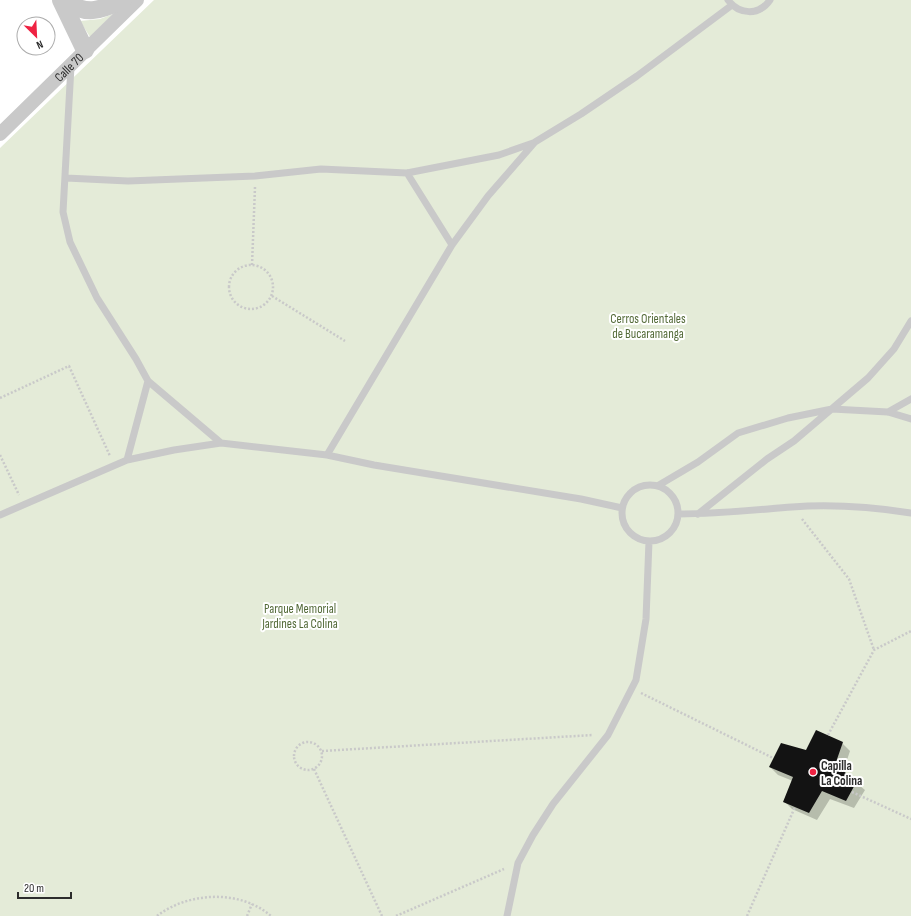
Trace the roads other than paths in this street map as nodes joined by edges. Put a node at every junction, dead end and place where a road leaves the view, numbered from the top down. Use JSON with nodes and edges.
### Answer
{"nodes":[{"id":1,"x":62,"y":0,"type":"edge"},
{"id":2,"x":85,"y":0,"type":"edge"},
{"id":3,"x":122,"y":0,"type":"edge"},
{"id":4,"x":137,"y":0,"type":"edge"},
{"id":5,"x":770,"y":0,"type":"edge"},
{"id":6,"x":730,"y":3,"type":"edge"},
{"id":7,"x":85,"y":50,"type":"junction"},
{"id":8,"x":71,"y":64,"type":"junction"},
{"id":9,"x":0,"y":134,"type":"edge"},
{"id":10,"x":535,"y":142,"type":"junction"},
{"id":11,"x":407,"y":173,"type":"junction"},
{"id":12,"x":66,"y":178,"type":"junction"},
{"id":13,"x":452,"y":244,"type":"junction"},
{"id":14,"x":911,"y":321,"type":"edge"},
{"id":15,"x":148,"y":382,"type":"junction"},
{"id":16,"x":911,"y":399,"type":"edge"},
{"id":17,"x":832,"y":409,"type":"junction"},
{"id":18,"x":888,"y":412,"type":"junction"},
{"id":19,"x":911,"y":420,"type":"edge"},
{"id":20,"x":221,"y":443,"type":"junction"},
{"id":21,"x":327,"y":455,"type":"junction"},
{"id":22,"x":127,"y":460,"type":"junction"},
{"id":23,"x":659,"y":486,"type":"junction"},
{"id":24,"x":622,"y":508,"type":"junction"},
{"id":25,"x":911,"y":513,"type":"edge"},
{"id":26,"x":679,"y":514,"type":"junction"},
{"id":27,"x":698,"y":514,"type":"junction"},
{"id":28,"x":0,"y":515,"type":"edge"},
{"id":29,"x":649,"y":541,"type":"junction"},
{"id":30,"x":507,"y":916,"type":"edge"}],
"edges":[{"from":1,"to":3,"type":"street"},
{"from":1,"to":7,"type":"street"},
{"from":2,"to":3,"type":"street"},
{"from":4,"to":7,"type":"street","name":"Calle 70"},
{"from":5,"to":6,"type":"lane"},
{"from":6,"to":10,"type":"lane"},
{"from":7,"to":8,"type":"street","name":"Calle 70"},
{"from":8,"to":9,"type":"street","name":"Calle 70"},
{"from":8,"to":12,"type":"lane"},
{"from":10,"to":11,"type":"lane"},
{"from":10,"to":13,"type":"lane"},
{"from":11,"to":12,"type":"lane"},
{"from":11,"to":13,"type":"lane"},
{"from":12,"to":15,"type":"lane"},
{"from":13,"to":21,"type":"lane"},
{"from":14,"to":17,"type":"lane"},
{"from":15,"to":20,"type":"lane"},
{"from":15,"to":22,"type":"lane"},
{"from":16,"to":18,"type":"lane"},
{"from":17,"to":18,"type":"lane"},
{"from":17,"to":23,"type":"lane"},
{"from":17,"to":27,"type":"lane"},
{"from":18,"to":19,"type":"lane"},
{"from":20,"to":21,"type":"lane"},
{"from":20,"to":22,"type":"lane"},
{"from":21,"to":24,"type":"lane"},
{"from":22,"to":28,"type":"lane"},
{"from":23,"to":24,"type":"lane"},
{"from":23,"to":26,"type":"lane"},
{"from":24,"to":29,"type":"lane"},
{"from":25,"to":27,"type":"lane"},
{"from":26,"to":27,"type":"lane"},
{"from":26,"to":29,"type":"lane"},
{"from":29,"to":30,"type":"lane"}]}
